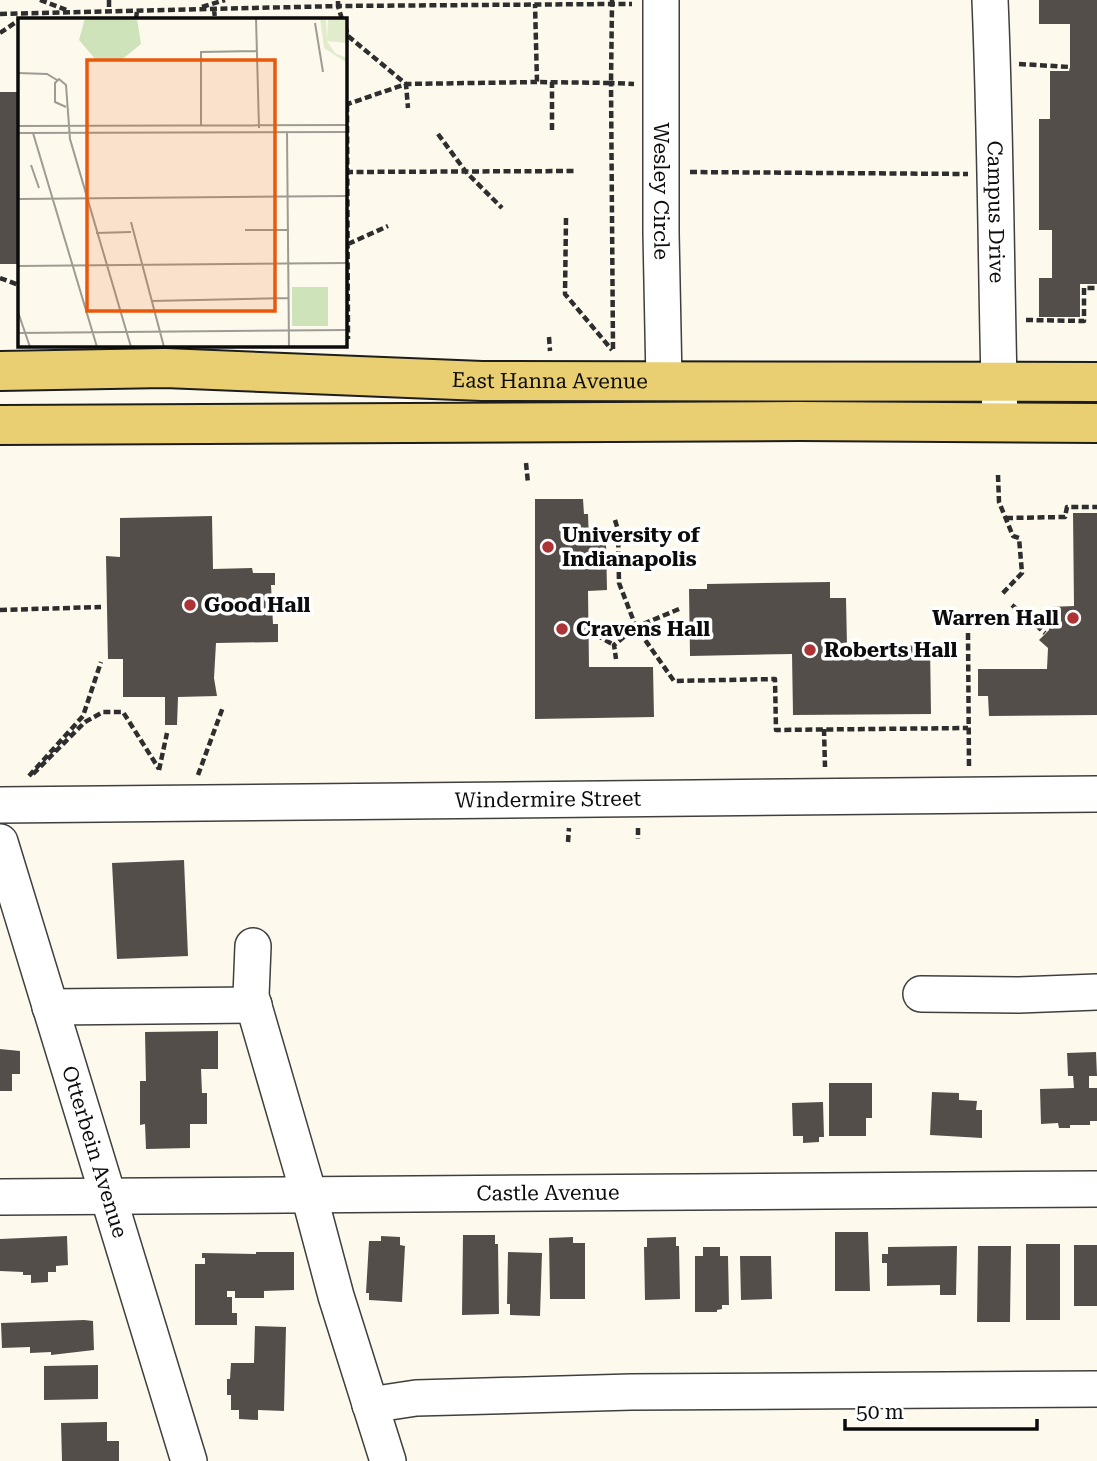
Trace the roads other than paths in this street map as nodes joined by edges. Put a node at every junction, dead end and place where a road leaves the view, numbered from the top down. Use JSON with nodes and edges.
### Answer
{"nodes":[{"id":1,"x":990,"y":0,"type":"edge"},
{"id":2,"x":652,"y":2,"type":"edge"},
{"id":3,"x":0,"y":371,"type":"edge"},
{"id":4,"x":664,"y":381,"type":"junction"},
{"id":5,"x":999,"y":382,"type":"junction"},
{"id":6,"x":1097,"y":382,"type":"edge"},
{"id":7,"x":1000,"y":422,"type":"junction"},
{"id":8,"x":1097,"y":422,"type":"edge"},
{"id":9,"x":0,"y":425,"type":"edge"},
{"id":10,"x":16,"y":789,"type":"edge"},
{"id":11,"x":1097,"y":794,"type":"edge"},
{"id":12,"x":0,"y":842,"type":"edge"},
{"id":13,"x":253,"y":946,"type":"dead end"},
{"id":14,"x":1097,"y":992,"type":"edge"},
{"id":15,"x":921,"y":994,"type":"dead end"},
{"id":16,"x":254,"y":1005,"type":"junction"},
{"id":17,"x":50,"y":1007,"type":"junction"},
{"id":18,"x":1097,"y":1189,"type":"edge"},
{"id":19,"x":309,"y":1195,"type":"junction"},
{"id":20,"x":108,"y":1196,"type":"junction"},
{"id":21,"x":0,"y":1197,"type":"edge"},
{"id":22,"x":1097,"y":1390,"type":"edge"},
{"id":23,"x":370,"y":1405,"type":"junction"},
{"id":24,"x":189,"y":1461,"type":"edge"},
{"id":25,"x":387,"y":1461,"type":"edge"}],
"edges":[{"from":1,"to":5,"type":"street","name":"Campus Drive"},
{"from":2,"to":4,"type":"street","name":"Wesley Circle"},
{"from":3,"to":4,"type":"main road","name":"East Hanna Avenue"},
{"from":4,"to":5,"type":"main road","name":"East Hanna Avenue"},
{"from":5,"to":6,"type":"main road","name":"East Hanna Avenue"},
{"from":5,"to":7,"type":"street","name":"Campus Drive"},
{"from":7,"to":8,"type":"main road","name":"East Hanna Avenue"},
{"from":7,"to":9,"type":"main road","name":"East Hanna Avenue"},
{"from":10,"to":11,"type":"street","name":"Windermire Street"},
{"from":12,"to":17,"type":"street","name":"Otterbein Avenue"},
{"from":13,"to":16,"type":"street"},
{"from":14,"to":15,"type":"street"},
{"from":16,"to":17,"type":"street"},
{"from":16,"to":19,"type":"street"},
{"from":17,"to":20,"type":"street","name":"Otterbein Avenue"},
{"from":18,"to":19,"type":"street","name":"Castle Avenue"},
{"from":19,"to":20,"type":"street","name":"Castle Avenue"},
{"from":19,"to":23,"type":"street"},
{"from":20,"to":21,"type":"street","name":"Castle Avenue"},
{"from":20,"to":24,"type":"street","name":"Otterbein Avenue"},
{"from":22,"to":23,"type":"street"},
{"from":23,"to":25,"type":"street"}]}
